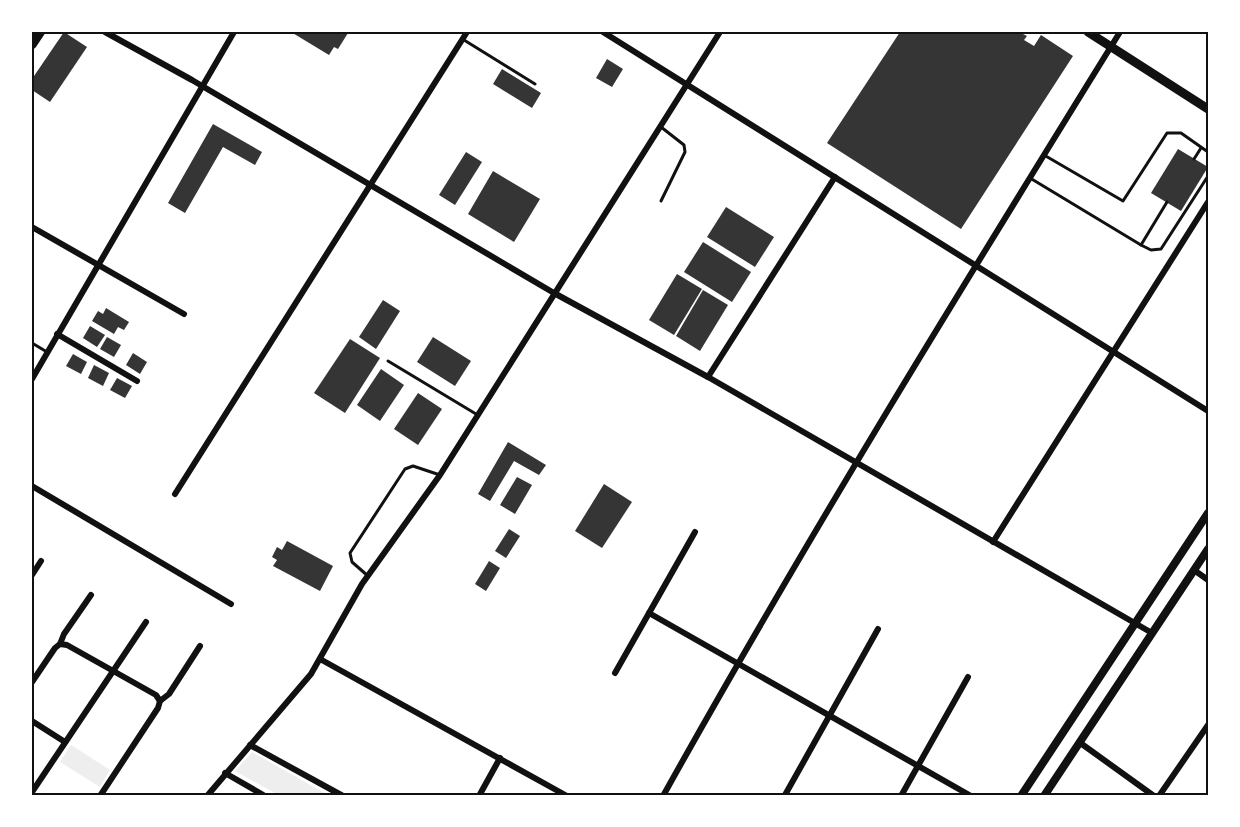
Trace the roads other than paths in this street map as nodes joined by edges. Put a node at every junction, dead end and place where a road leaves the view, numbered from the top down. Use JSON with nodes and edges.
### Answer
{"nodes":[{"id":1,"x":40,"y":32,"type":"edge"},
{"id":2,"x":105,"y":32,"type":"edge"},
{"id":3,"x":234,"y":32,"type":"edge"},
{"id":4,"x":467,"y":32,"type":"edge"},
{"id":5,"x":603,"y":32,"type":"edge"},
{"id":6,"x":720,"y":32,"type":"edge"},
{"id":7,"x":1088,"y":32,"type":"edge"},
{"id":8,"x":1120,"y":32,"type":"edge"},
{"id":9,"x":462,"y":39,"type":"junction"},
{"id":10,"x":32,"y":44,"type":"edge"},
{"id":11,"x":1111,"y":46,"type":"junction"},
{"id":12,"x":535,"y":84,"type":"dead end"},
{"id":13,"x":686,"y":84,"type":"junction"},
{"id":14,"x":202,"y":86,"type":"junction"},
{"id":15,"x":1209,"y":109,"type":"edge"},
{"id":16,"x":660,"y":126,"type":"junction"},
{"id":17,"x":1201,"y":147,"type":"junction"},
{"id":18,"x":1209,"y":152,"type":"edge"},
{"id":19,"x":1044,"y":154,"type":"junction"},
{"id":20,"x":1194,"y":159,"type":"dead end"},
{"id":21,"x":1209,"y":176,"type":"edge"},
{"id":22,"x":835,"y":177,"type":"junction"},
{"id":23,"x":1030,"y":178,"type":"junction"},
{"id":24,"x":370,"y":184,"type":"junction"},
{"id":25,"x":661,"y":201,"type":"dead end"},
{"id":26,"x":1167,"y":202,"type":"dead end"},
{"id":27,"x":1209,"y":202,"type":"edge"},
{"id":28,"x":32,"y":227,"type":"edge"},
{"id":29,"x":1141,"y":245,"type":"junction"},
{"id":30,"x":97,"y":265,"type":"junction"},
{"id":31,"x":976,"y":266,"type":"junction"},
{"id":32,"x":554,"y":292,"type":"junction"},
{"id":33,"x":184,"y":314,"type":"dead end"},
{"id":34,"x":57,"y":334,"type":"junction"},
{"id":35,"x":32,"y":343,"type":"edge"},
{"id":36,"x":1113,"y":351,"type":"junction"},
{"id":37,"x":47,"y":352,"type":"junction"},
{"id":38,"x":388,"y":361,"type":"dead end"},
{"id":39,"x":708,"y":377,"type":"junction"},
{"id":40,"x":32,"y":379,"type":"edge"},
{"id":41,"x":137,"y":381,"type":"dead end"},
{"id":42,"x":1209,"y":411,"type":"edge"},
{"id":43,"x":477,"y":415,"type":"junction"},
{"id":44,"x":855,"y":462,"type":"junction"},
{"id":45,"x":440,"y":475,"type":"junction"},
{"id":46,"x":32,"y":486,"type":"edge"},
{"id":47,"x":175,"y":494,"type":"dead end"},
{"id":48,"x":1209,"y":513,"type":"edge"},
{"id":49,"x":695,"y":532,"type":"dead end"},
{"id":50,"x":993,"y":542,"type":"junction"},
{"id":51,"x":1209,"y":549,"type":"edge"},
{"id":52,"x":41,"y":561,"type":"dead end"},
{"id":53,"x":1194,"y":570,"type":"junction"},
{"id":54,"x":32,"y":575,"type":"edge"},
{"id":55,"x":368,"y":576,"type":"junction"},
{"id":56,"x":1209,"y":580,"type":"edge"},
{"id":57,"x":91,"y":595,"type":"dead end"},
{"id":58,"x":231,"y":604,"type":"dead end"},
{"id":59,"x":649,"y":613,"type":"junction"},
{"id":60,"x":146,"y":622,"type":"dead end"},
{"id":61,"x":1135,"y":624,"type":"junction"},
{"id":62,"x":878,"y":629,"type":"dead end"},
{"id":63,"x":1152,"y":633,"type":"junction"},
{"id":64,"x":60,"y":644,"type":"junction"},
{"id":65,"x":200,"y":646,"type":"dead end"},
{"id":66,"x":320,"y":659,"type":"junction"},
{"id":67,"x":737,"y":663,"type":"junction"},
{"id":68,"x":113,"y":671,"type":"junction"},
{"id":69,"x":615,"y":673,"type":"dead end"},
{"id":70,"x":968,"y":677,"type":"dead end"},
{"id":71,"x":32,"y":682,"type":"edge"},
{"id":72,"x":160,"y":701,"type":"junction"},
{"id":73,"x":830,"y":715,"type":"junction"},
{"id":74,"x":32,"y":721,"type":"edge"},
{"id":75,"x":1209,"y":724,"type":"edge"},
{"id":76,"x":65,"y":742,"type":"junction"},
{"id":77,"x":1079,"y":742,"type":"junction"},
{"id":78,"x":250,"y":745,"type":"junction"},
{"id":79,"x":500,"y":758,"type":"junction"},
{"id":80,"x":918,"y":765,"type":"junction"},
{"id":81,"x":225,"y":773,"type":"junction"},
{"id":82,"x":32,"y":792,"type":"edge"},
{"id":83,"x":100,"y":795,"type":"edge"},
{"id":84,"x":207,"y":795,"type":"edge"},
{"id":85,"x":265,"y":795,"type":"edge"},
{"id":86,"x":342,"y":795,"type":"edge"},
{"id":87,"x":479,"y":795,"type":"edge"},
{"id":88,"x":567,"y":795,"type":"edge"},
{"id":89,"x":663,"y":795,"type":"edge"},
{"id":90,"x":785,"y":795,"type":"edge"},
{"id":91,"x":901,"y":795,"type":"edge"},
{"id":92,"x":971,"y":795,"type":"edge"},
{"id":93,"x":1021,"y":795,"type":"edge"},
{"id":94,"x":1044,"y":795,"type":"edge"},
{"id":95,"x":1154,"y":795,"type":"edge"},
{"id":96,"x":1159,"y":795,"type":"edge"}],
"edges":[{"from":1,"to":10,"type":"main road"},
{"from":2,"to":14,"type":"street"},
{"from":3,"to":14,"type":"street"},
{"from":4,"to":9,"type":"street"},
{"from":5,"to":13,"type":"street"},
{"from":6,"to":13,"type":"street"},
{"from":7,"to":11,"type":"main road"},
{"from":8,"to":11,"type":"street"},
{"from":9,"to":12,"type":"lane"},
{"from":9,"to":24,"type":"street"},
{"from":11,"to":15,"type":"main road"},
{"from":11,"to":19,"type":"street"},
{"from":13,"to":16,"type":"street"},
{"from":13,"to":22,"type":"street"},
{"from":14,"to":24,"type":"street"},
{"from":14,"to":30,"type":"street"},
{"from":16,"to":25,"type":"lane"},
{"from":16,"to":32,"type":"street"},
{"from":17,"to":18,"type":"lane"},
{"from":17,"to":19,"type":"lane"},
{"from":17,"to":20,"type":"lane"},
{"from":19,"to":23,"type":"street"},
{"from":21,"to":29,"type":"lane"},
{"from":22,"to":31,"type":"street"},
{"from":22,"to":39,"type":"street"},
{"from":23,"to":29,"type":"lane"},
{"from":23,"to":31,"type":"street"},
{"from":24,"to":32,"type":"street"},
{"from":24,"to":47,"type":"street"},
{"from":26,"to":29,"type":"lane"},
{"from":27,"to":36,"type":"street"},
{"from":28,"to":30,"type":"street"},
{"from":30,"to":33,"type":"street"},
{"from":30,"to":34,"type":"street"},
{"from":31,"to":36,"type":"street"},
{"from":31,"to":44,"type":"street"},
{"from":32,"to":39,"type":"street"},
{"from":32,"to":43,"type":"street"},
{"from":34,"to":37,"type":"street"},
{"from":34,"to":41,"type":"street"},
{"from":35,"to":37,"type":"lane"},
{"from":36,"to":42,"type":"street"},
{"from":36,"to":50,"type":"street"},
{"from":37,"to":40,"type":"street"},
{"from":38,"to":43,"type":"lane"},
{"from":39,"to":44,"type":"street"},
{"from":43,"to":45,"type":"street"},
{"from":44,"to":50,"type":"street"},
{"from":44,"to":67,"type":"street"},
{"from":45,"to":55,"type":"street"},
{"from":45,"to":55,"type":"lane"},
{"from":46,"to":58,"type":"street"},
{"from":48,"to":61,"type":"street"},
{"from":49,"to":59,"type":"street"},
{"from":50,"to":61,"type":"street"},
{"from":51,"to":53,"type":"street"},
{"from":52,"to":54,"type":"street"},
{"from":53,"to":56,"type":"street"},
{"from":53,"to":63,"type":"street"},
{"from":55,"to":66,"type":"street"},
{"from":57,"to":64,"type":"street"},
{"from":59,"to":67,"type":"street"},
{"from":59,"to":69,"type":"street"},
{"from":60,"to":68,"type":"street"},
{"from":61,"to":63,"type":"street"},
{"from":61,"to":93,"type":"street"},
{"from":62,"to":73,"type":"street"},
{"from":63,"to":77,"type":"street"},
{"from":64,"to":68,"type":"street"},
{"from":64,"to":71,"type":"street"},
{"from":65,"to":72,"type":"street"},
{"from":66,"to":78,"type":"street"},
{"from":66,"to":79,"type":"street"},
{"from":67,"to":73,"type":"street"},
{"from":67,"to":89,"type":"street"},
{"from":68,"to":72,"type":"street"},
{"from":68,"to":76,"type":"street"},
{"from":70,"to":80,"type":"street"},
{"from":72,"to":83,"type":"street"},
{"from":73,"to":80,"type":"street"},
{"from":73,"to":90,"type":"street"},
{"from":74,"to":76,"type":"street"},
{"from":75,"to":96,"type":"street"},
{"from":76,"to":82,"type":"street"},
{"from":77,"to":94,"type":"street"},
{"from":77,"to":95,"type":"street"},
{"from":78,"to":81,"type":"street"},
{"from":78,"to":86,"type":"street"},
{"from":79,"to":87,"type":"street"},
{"from":79,"to":88,"type":"street"},
{"from":80,"to":91,"type":"street"},
{"from":80,"to":92,"type":"street"},
{"from":81,"to":84,"type":"street"},
{"from":81,"to":85,"type":"street"}]}
